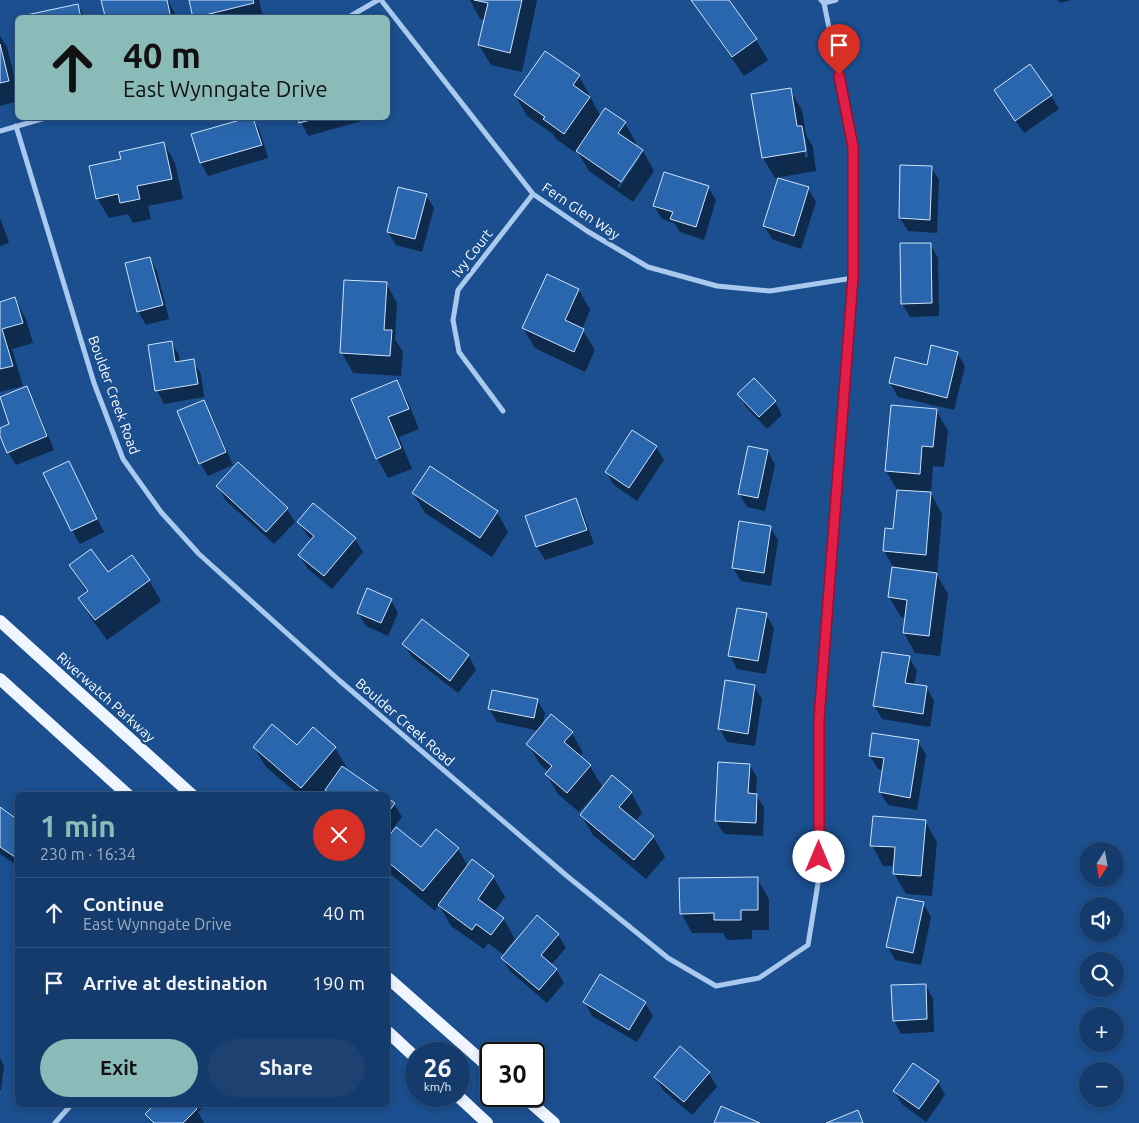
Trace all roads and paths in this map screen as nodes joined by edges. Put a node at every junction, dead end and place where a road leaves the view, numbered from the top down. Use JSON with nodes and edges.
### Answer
{"nodes":[{"id":1,"x":380,"y":0,"type":"edge"},
{"id":2,"x":836,"y":0,"type":"edge"},
{"id":3,"x":822,"y":2,"type":"edge"},
{"id":4,"x":352,"y":15,"type":"edge"},
{"id":5,"x":38,"y":120,"type":"edge"},
{"id":6,"x":16,"y":126,"type":"junction"},
{"id":7,"x":0,"y":132,"type":"edge"},
{"id":8,"x":533,"y":194,"type":"junction"},
{"id":9,"x":853,"y":278,"type":"junction"},
{"id":10,"x":502,"y":411,"type":"dead end"},
{"id":11,"x":0,"y":621,"type":"edge"},
{"id":12,"x":0,"y":679,"type":"edge"},
{"id":13,"x":125,"y":792,"type":"edge"},
{"id":14,"x":189,"y":792,"type":"edge"},
{"id":15,"x":390,"y":980,"type":"edge"},
{"id":16,"x":390,"y":1034,"type":"edge"},
{"id":17,"x":405,"y":1048,"type":"edge"},
{"id":18,"x":480,"y":1059,"type":"edge"},
{"id":19,"x":69,"y":1107,"type":"edge"},
{"id":20,"x":470,"y":1107,"type":"edge"},
{"id":21,"x":536,"y":1107,"type":"edge"},
{"id":22,"x":55,"y":1123,"type":"edge"},
{"id":23,"x":487,"y":1123,"type":"edge"},
{"id":24,"x":554,"y":1123,"type":"edge"}],
"edges":[{"from":1,"to":4,"type":"street"},
{"from":1,"to":8,"type":"street","name":"Fern Glen Way"},
{"from":2,"to":3,"type":"street"},
{"from":3,"to":9,"type":"street","name":"Boulder Creek Road"},
{"from":5,"to":6,"type":"street"},
{"from":6,"to":7,"type":"street"},
{"from":6,"to":9,"type":"street","name":"Boulder Creek Road"},
{"from":8,"to":9,"type":"street","name":"Fern Glen Way"},
{"from":8,"to":10,"type":"street","name":"Ivy Court"},
{"from":11,"to":14,"type":"main road","name":"Riverwatch Parkway"},
{"from":12,"to":13,"type":"main road"},
{"from":15,"to":18,"type":"main road"},
{"from":16,"to":17,"type":"main road"},
{"from":19,"to":22,"type":"street"},
{"from":20,"to":23,"type":"main road"},
{"from":21,"to":24,"type":"main road"}]}
